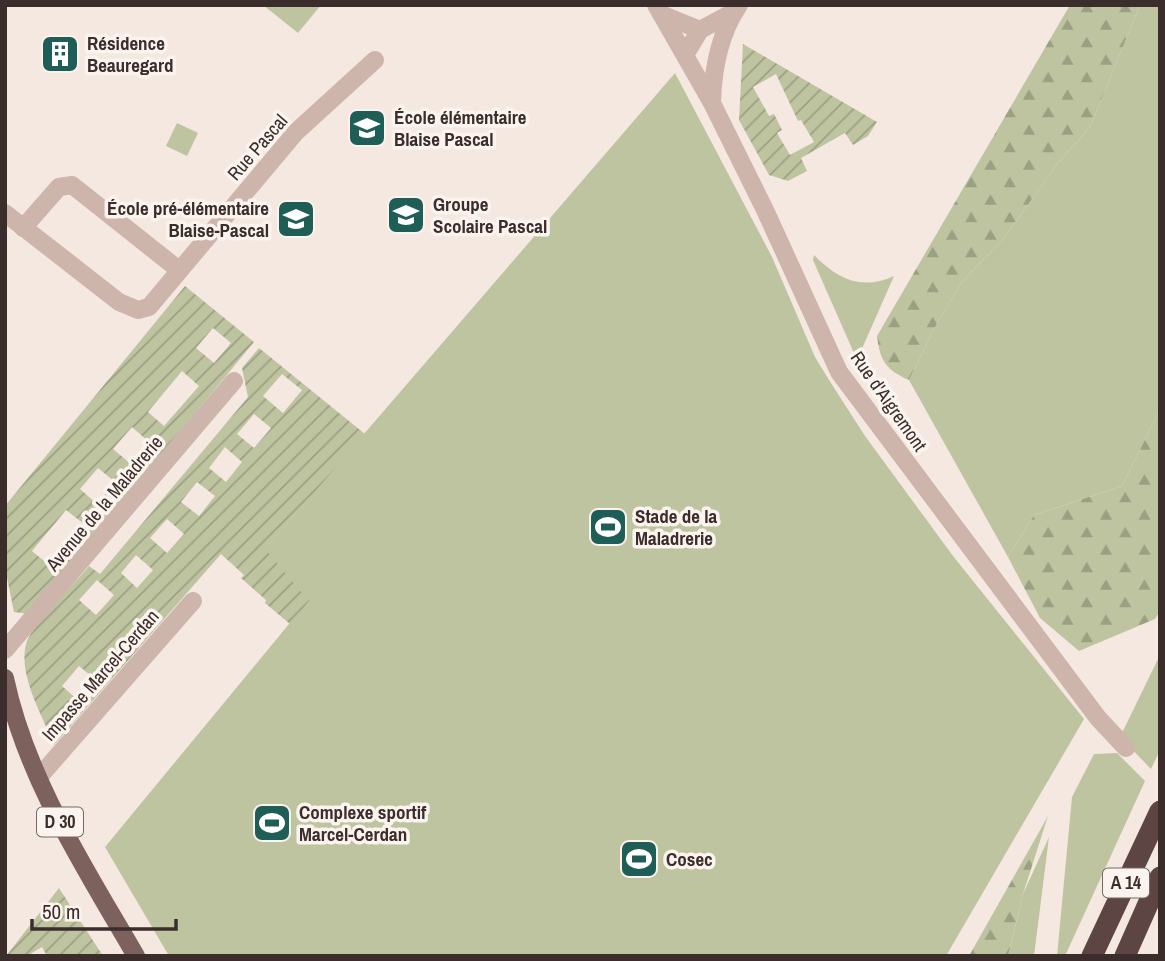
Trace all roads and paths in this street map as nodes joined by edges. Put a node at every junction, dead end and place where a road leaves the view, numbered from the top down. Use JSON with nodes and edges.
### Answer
{"nodes":[{"id":1,"x":737,"y":9,"type":"edge"},
{"id":2,"x":659,"y":10,"type":"edge"},
{"id":3,"x":700,"y":30,"type":"junction"},
{"id":4,"x":719,"y":49,"type":"junction"},
{"id":5,"x":684,"y":50,"type":"junction"},
{"id":6,"x":375,"y":60,"type":"dead end"},
{"id":7,"x":712,"y":103,"type":"junction"},
{"id":8,"x":5,"y":213,"type":"edge"},
{"id":9,"x":23,"y":228,"type":"junction"},
{"id":10,"x":179,"y":270,"type":"junction"},
{"id":11,"x":234,"y":381,"type":"dead end"},
{"id":12,"x":193,"y":601,"type":"dead end"},
{"id":13,"x":5,"y":650,"type":"edge"},
{"id":14,"x":5,"y":678,"type":"edge"},
{"id":15,"x":1126,"y":748,"type":"dead end"},
{"id":16,"x":39,"y":778,"type":"junction"},
{"id":17,"x":1160,"y":811,"type":"edge"},
{"id":18,"x":1160,"y":877,"type":"edge"},
{"id":19,"x":136,"y":956,"type":"edge"},
{"id":20,"x":1092,"y":956,"type":"edge"},
{"id":21,"x":1125,"y":956,"type":"edge"}],
"edges":[{"from":1,"to":3,"type":"street"},
{"from":1,"to":4,"type":"street"},
{"from":2,"to":3,"type":"street"},
{"from":2,"to":5,"type":"street","name":"Rue d'Aigremont"},
{"from":3,"to":5,"type":"street"},
{"from":4,"to":5,"type":"street"},
{"from":4,"to":7,"type":"street"},
{"from":5,"to":7,"type":"street","name":"Rue d'Aigremont"},
{"from":6,"to":10,"type":"street","name":"Rue Pascal"},
{"from":7,"to":15,"type":"street","name":"Rue d'Aigremont"},
{"from":8,"to":9,"type":"street","name":"Rue Pascal"},
{"from":9,"to":10,"type":"street","name":"Rue Pascal"},
{"from":9,"to":10,"type":"street"},
{"from":11,"to":13,"type":"street","name":"Avenue de la Maladrerie"},
{"from":12,"to":16,"type":"street","name":"Impasse Marcel-Cerdan"},
{"from":14,"to":16,"type":"main road","number":"D 30"},
{"from":16,"to":19,"type":"main road","number":"D 30"},
{"from":17,"to":20,"type":"highway","number":"A 14"},
{"from":18,"to":21,"type":"highway","number":"A 14"}]}
